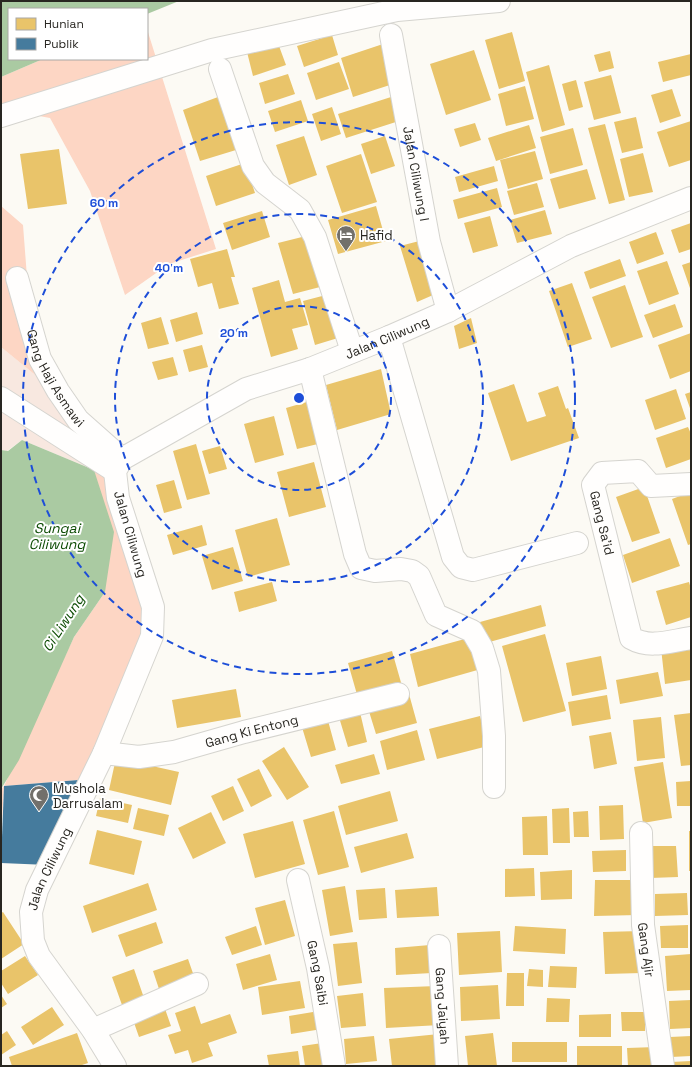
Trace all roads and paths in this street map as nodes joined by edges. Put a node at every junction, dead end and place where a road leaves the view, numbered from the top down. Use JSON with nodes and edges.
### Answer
{"nodes":[{"id":1,"x":499,"y":1,"type":"edge"},
{"id":2,"x":391,"y":35,"type":"dead end"},
{"id":3,"x":220,"y":69,"type":"dead end"},
{"id":4,"x":1,"y":116,"type":"edge"},
{"id":5,"x":691,"y":198,"type":"edge"},
{"id":6,"x":17,"y":278,"type":"dead end"},
{"id":7,"x":448,"y":311,"type":"junction"},
{"id":8,"x":389,"y":337,"type":"junction"},
{"id":9,"x":352,"y":351,"type":"junction"},
{"id":10,"x":310,"y":370,"type":"junction"},
{"id":11,"x":1,"y":398,"type":"edge"},
{"id":12,"x":119,"y":465,"type":"junction"},
{"id":13,"x":691,"y":484,"type":"edge"},
{"id":14,"x":577,"y":543,"type":"dead end"},
{"id":15,"x":691,"y":638,"type":"edge"},
{"id":16,"x":398,"y":694,"type":"dead end"},
{"id":17,"x":104,"y":753,"type":"junction"},
{"id":18,"x":494,"y":787,"type":"dead end"},
{"id":19,"x":641,"y":833,"type":"dead end"},
{"id":20,"x":298,"y":880,"type":"dead end"},
{"id":21,"x":439,"y":946,"type":"dead end"},
{"id":22,"x":198,"y":984,"type":"dead end"},
{"id":23,"x":93,"y":1030,"type":"junction"},
{"id":24,"x":116,"y":1066,"type":"edge"},
{"id":25,"x":334,"y":1066,"type":"edge"},
{"id":26,"x":447,"y":1066,"type":"edge"},
{"id":27,"x":663,"y":1066,"type":"edge"}],
"edges":[{"from":1,"to":4,"type":"street"},
{"from":2,"to":7,"type":"street","name":"Jalan Ciliwung I"},
{"from":3,"to":9,"type":"street"},
{"from":5,"to":7,"type":"street","name":"Jalan Ciliwung"},
{"from":6,"to":12,"type":"street","name":"Gang Haji Asmawi"},
{"from":7,"to":8,"type":"street","name":"Jalan Ciliwung"},
{"from":8,"to":9,"type":"street","name":"Jalan Ciliwung"},
{"from":8,"to":14,"type":"street"},
{"from":9,"to":10,"type":"street","name":"Jalan Ciliwung"},
{"from":10,"to":12,"type":"street","name":"Jalan Ciliwung"},
{"from":10,"to":18,"type":"street"},
{"from":11,"to":12,"type":"street"},
{"from":12,"to":17,"type":"street","name":"Jalan Ciliwung"},
{"from":13,"to":15,"type":"street","name":"Gang Sa'id"},
{"from":16,"to":17,"type":"street","name":"Gang Ki Entong"},
{"from":17,"to":23,"type":"street","name":"Jalan Ciliwung"},
{"from":19,"to":27,"type":"street","name":"Gang Ajir"},
{"from":20,"to":25,"type":"street","name":"Gang Saibi"},
{"from":21,"to":26,"type":"street","name":"Gang Jaiyah"},
{"from":22,"to":23,"type":"street"},
{"from":23,"to":24,"type":"street","name":"Jalan Ciliwung"}]}
